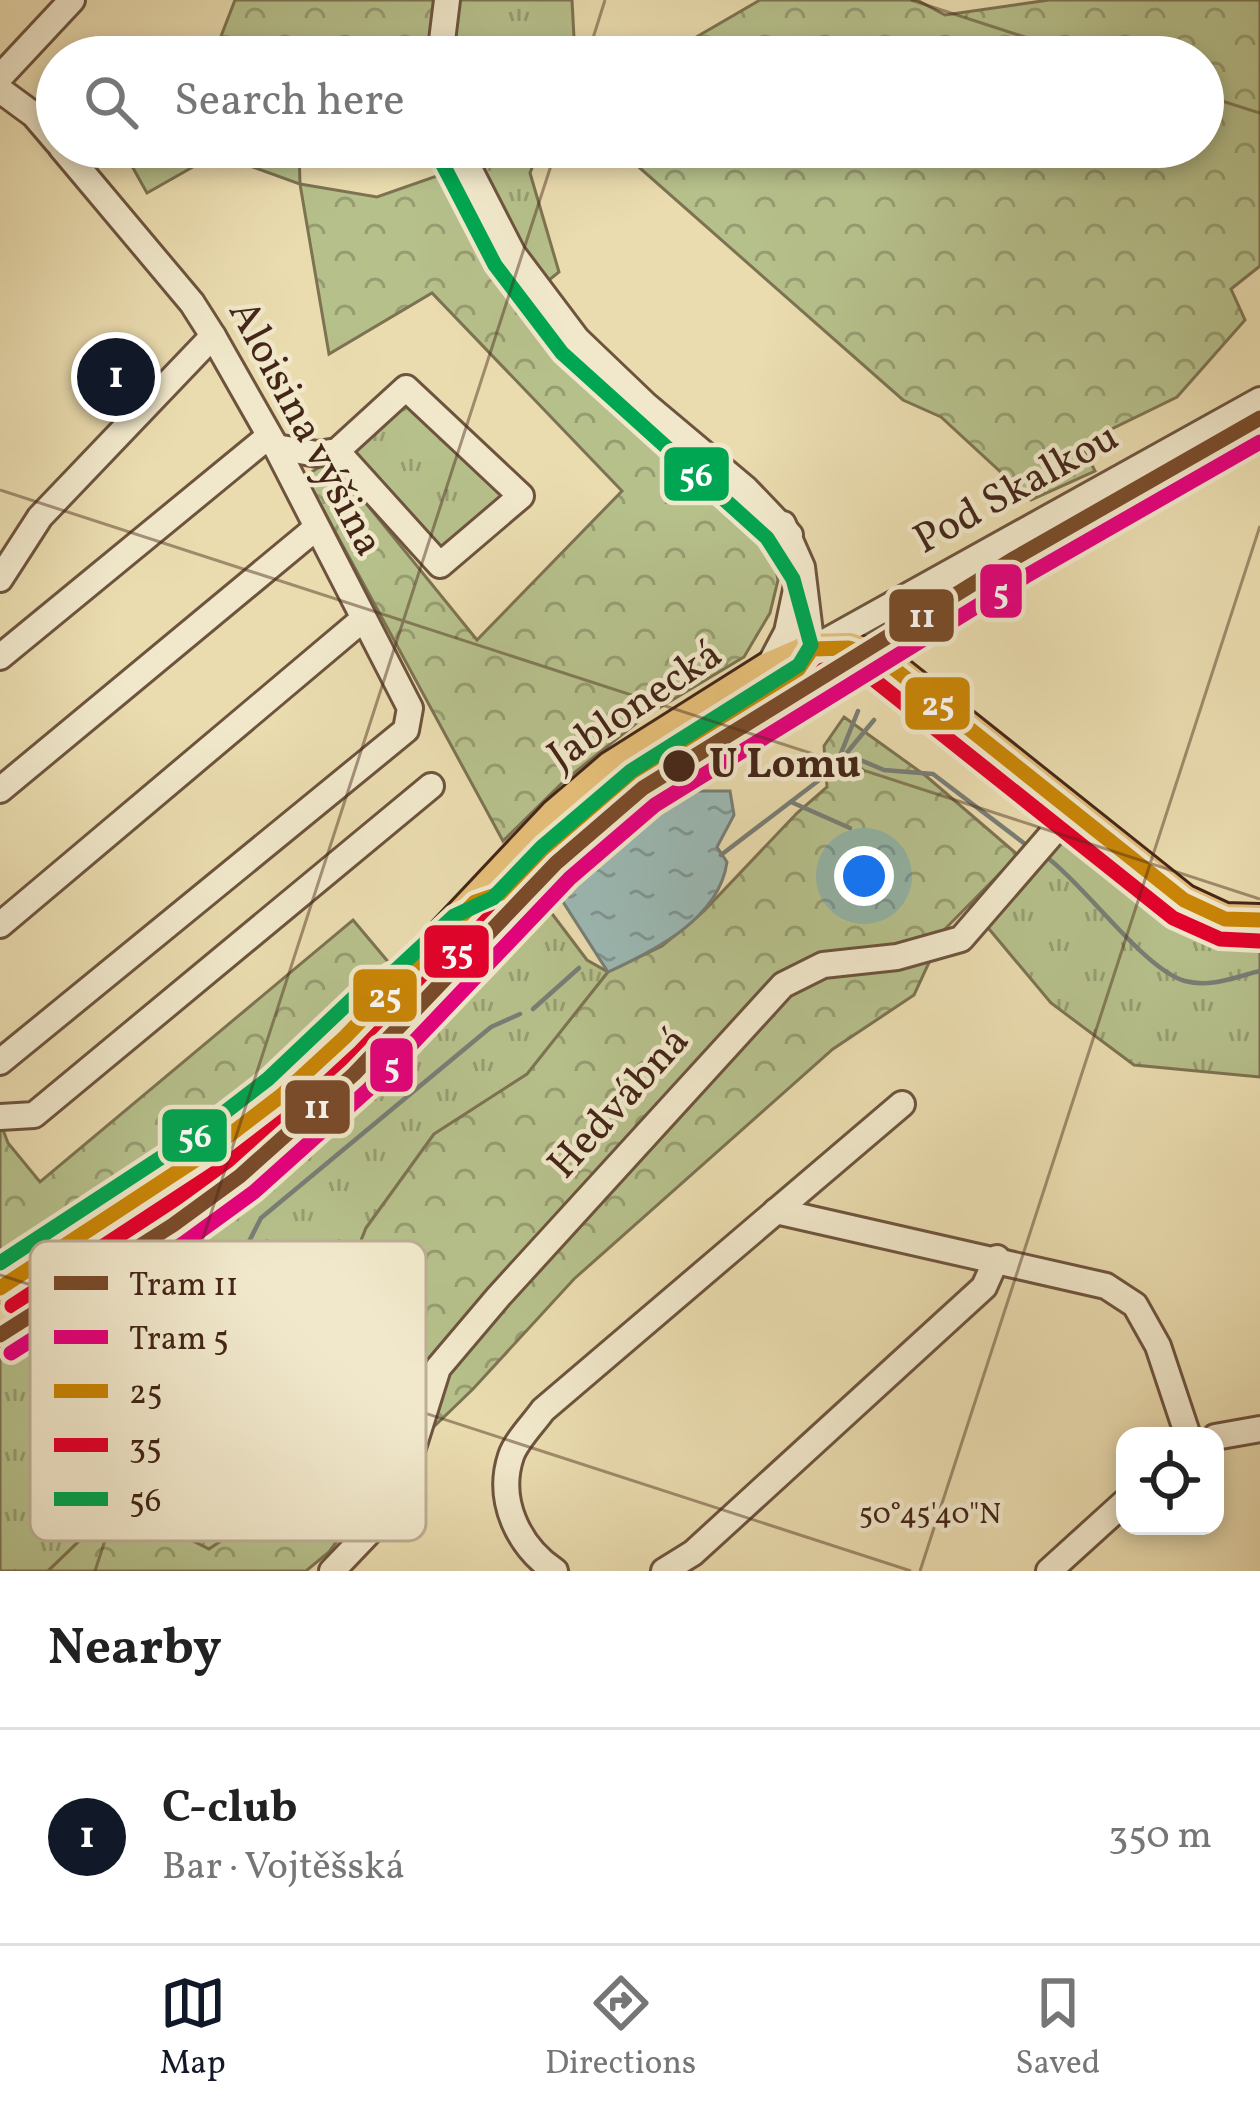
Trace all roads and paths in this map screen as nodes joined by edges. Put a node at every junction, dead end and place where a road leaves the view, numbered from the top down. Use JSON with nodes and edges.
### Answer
{"nodes":[{"id":1,"x":72,"y":0,"type":"edge"},
{"id":2,"x":447,"y":0,"type":"edge"},
{"id":3,"x":38,"y":36,"type":"edge"},
{"id":4,"x":443,"y":36,"type":"edge"},
{"id":5,"x":36,"y":38,"type":"edge"},
{"id":6,"x":0,"y":77,"type":"edge"},
{"id":7,"x":0,"y":91,"type":"edge"},
{"id":8,"x":36,"y":118,"type":"edge"},
{"id":9,"x":78,"y":168,"type":"edge"},
{"id":10,"x":469,"y":168,"type":"edge"},
{"id":11,"x":213,"y":336,"type":"junction"},
{"id":12,"x":1260,"y":400,"type":"edge"},
{"id":13,"x":273,"y":441,"type":"junction"},
{"id":14,"x":327,"y":452,"type":"junction"},
{"id":15,"x":296,"y":487,"type":"junction"},
{"id":16,"x":783,"y":524,"type":"junction"},
{"id":17,"x":316,"y":528,"type":"junction"},
{"id":18,"x":0,"y":579,"type":"edge"},
{"id":19,"x":362,"y":620,"type":"junction"},
{"id":20,"x":827,"y":644,"type":"junction"},
{"id":21,"x":0,"y":657,"type":"edge"},
{"id":22,"x":768,"y":668,"type":"junction"},
{"id":23,"x":431,"y":786,"type":"dead end"},
{"id":24,"x":0,"y":790,"type":"edge"},
{"id":25,"x":1071,"y":812,"type":"junction"},
{"id":26,"x":1260,"y":920,"type":"edge"},
{"id":27,"x":0,"y":925,"type":"edge"},
{"id":28,"x":0,"y":1062,"type":"edge"},
{"id":29,"x":902,"y":1103,"type":"dead end"},
{"id":30,"x":0,"y":1117,"type":"edge"},
{"id":31,"x":124,"y":1209,"type":"junction"},
{"id":32,"x":776,"y":1211,"type":"junction"},
{"id":33,"x":74,"y":1241,"type":"edge"},
{"id":34,"x":148,"y":1241,"type":"edge"},
{"id":35,"x":997,"y":1258,"type":"junction"},
{"id":36,"x":30,"y":1269,"type":"edge"},
{"id":37,"x":0,"y":1288,"type":"edge"},
{"id":38,"x":426,"y":1406,"type":"edge"},
{"id":39,"x":1185,"y":1427,"type":"edge"},
{"id":40,"x":1260,"y":1430,"type":"edge"},
{"id":41,"x":1224,"y":1436,"type":"edge"},
{"id":42,"x":1116,"y":1510,"type":"edge"},
{"id":43,"x":361,"y":1541,"type":"edge"},
{"id":44,"x":332,"y":1571,"type":"edge"},
{"id":45,"x":555,"y":1571,"type":"edge"},
{"id":46,"x":664,"y":1571,"type":"edge"},
{"id":47,"x":1049,"y":1571,"type":"edge"}],
"edges":[{"from":1,"to":3,"type":"street"},
{"from":2,"to":4,"type":"street"},
{"from":5,"to":6,"type":"street"},
{"from":7,"to":8,"type":"street","name":"Aloisina výšina"},
{"from":9,"to":11,"type":"street","name":"Aloisina výšina"},
{"from":10,"to":16,"type":"street"},
{"from":11,"to":13,"type":"street","name":"Aloisina výšina"},
{"from":11,"to":18,"type":"street"},
{"from":12,"to":20,"type":"street","name":"Pod Skalkou"},
{"from":13,"to":14,"type":"street"},
{"from":13,"to":15,"type":"street","name":"Aloisina výšina"},
{"from":13,"to":21,"type":"street"},
{"from":14,"to":14,"type":"street"},
{"from":14,"to":15,"type":"street"},
{"from":15,"to":17,"type":"street","name":"Aloisina výšina"},
{"from":16,"to":20,"type":"street"},
{"from":16,"to":22,"type":"street"},
{"from":17,"to":19,"type":"street","name":"Aloisina výšina"},
{"from":17,"to":24,"type":"street"},
{"from":19,"to":27,"type":"street"},
{"from":19,"to":28,"type":"street","name":"Aloisina výšina"},
{"from":20,"to":22,"type":"main road","name":"Jablonecká"},
{"from":20,"to":25,"type":"main road"},
{"from":22,"to":31,"type":"main road","name":"Jablonecká"},
{"from":23,"to":30,"type":"street"},
{"from":25,"to":26,"type":"main road"},
{"from":25,"to":38,"type":"street","name":"Hedvábná"},
{"from":29,"to":32,"type":"street"},
{"from":31,"to":33,"type":"main road","name":"Jablonecká"},
{"from":31,"to":34,"type":"street"},
{"from":32,"to":35,"type":"street"},
{"from":32,"to":45,"type":"street"},
{"from":35,"to":39,"type":"street"},
{"from":35,"to":46,"type":"street"},
{"from":36,"to":37,"type":"main road","name":"Jablonecká"},
{"from":40,"to":41,"type":"street"},
{"from":42,"to":47,"type":"street"},
{"from":43,"to":44,"type":"street","name":"Hedvábná"}]}
